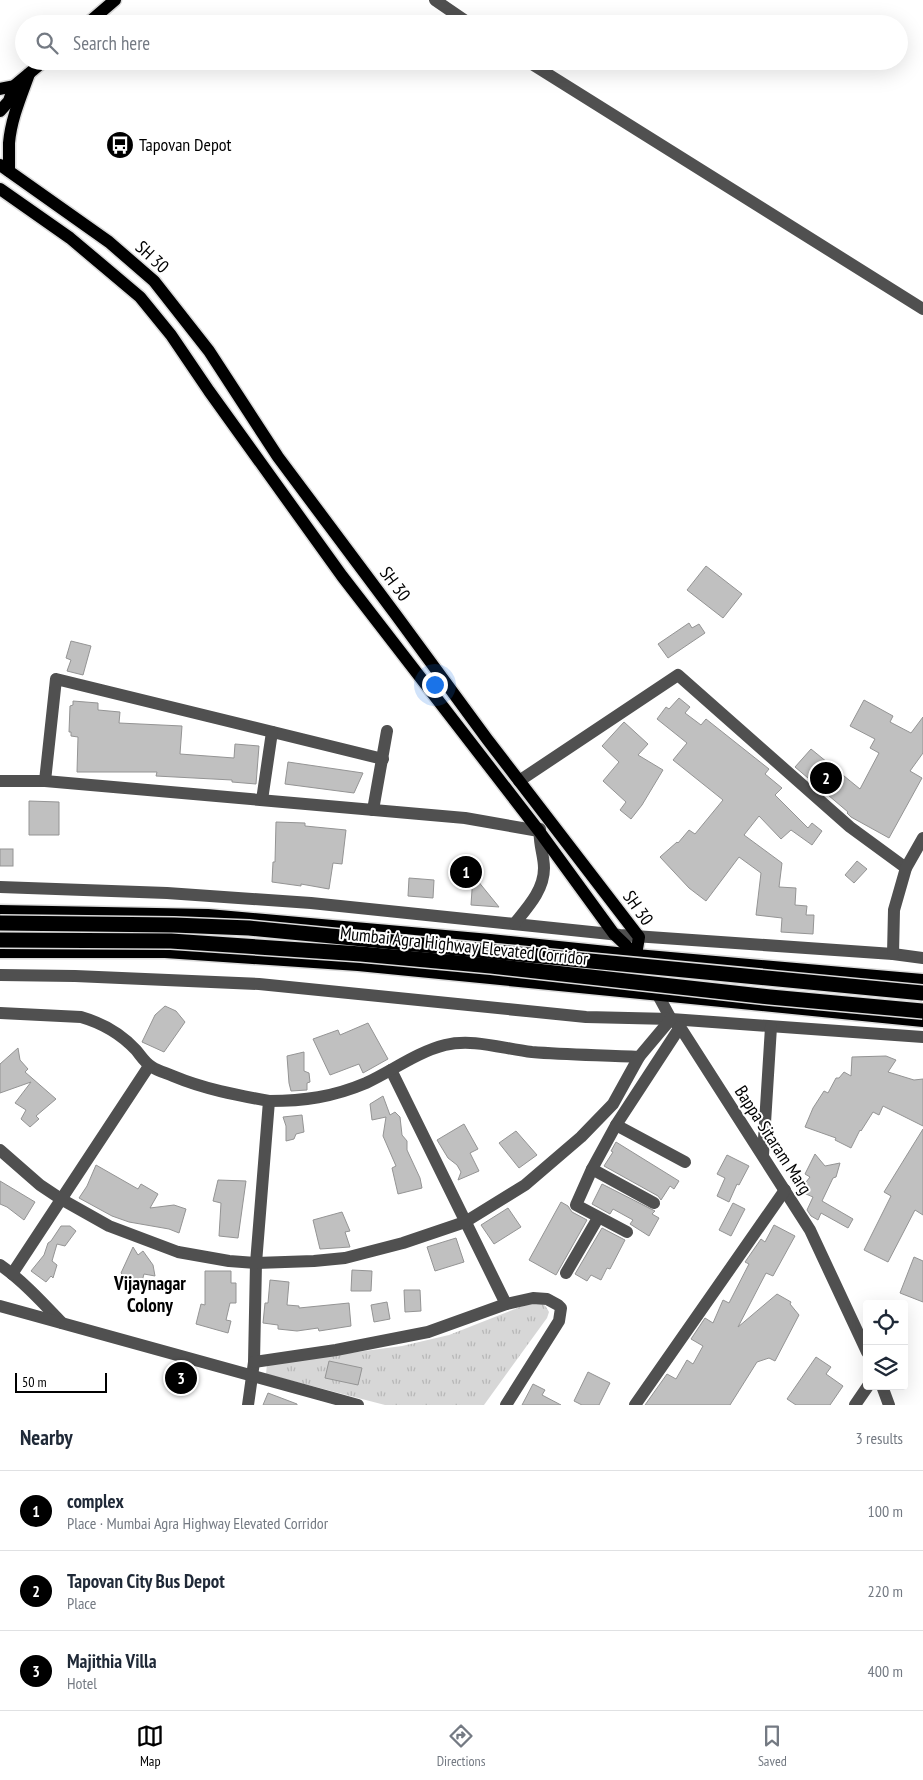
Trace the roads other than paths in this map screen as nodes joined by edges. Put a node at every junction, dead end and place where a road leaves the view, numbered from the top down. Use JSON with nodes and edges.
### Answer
{"nodes":[{"id":1,"x":115,"y":0,"type":"edge"},
{"id":2,"x":436,"y":0,"type":"edge"},
{"id":3,"x":98,"y":15,"type":"edge"},
{"id":4,"x":457,"y":15,"type":"edge"},
{"id":5,"x":34,"y":70,"type":"edge"},
{"id":6,"x":542,"y":70,"type":"edge"},
{"id":7,"x":29,"y":74,"type":"junction"},
{"id":8,"x":0,"y":83,"type":"edge"},
{"id":9,"x":14,"y":86,"type":"junction"},
{"id":10,"x":0,"y":90,"type":"edge"},
{"id":11,"x":0,"y":111,"type":"edge"},
{"id":12,"x":4,"y":168,"type":"edge"},
{"id":13,"x":0,"y":188,"type":"edge"},
{"id":14,"x":162,"y":292,"type":"junction"},
{"id":15,"x":146,"y":304,"type":"junction"},
{"id":16,"x":923,"y":309,"type":"edge"},
{"id":17,"x":272,"y":732,"type":"junction"},
{"id":18,"x":388,"y":732,"type":"dead end"},
{"id":19,"x":382,"y":759,"type":"junction"},
{"id":20,"x":0,"y":781,"type":"edge"},
{"id":21,"x":45,"y":781,"type":"junction"},
{"id":22,"x":519,"y":781,"type":"junction"},
{"id":23,"x":262,"y":800,"type":"junction"},
{"id":24,"x":373,"y":810,"type":"junction"},
{"id":25,"x":546,"y":817,"type":"junction"},
{"id":26,"x":539,"y":830,"type":"junction"},
{"id":27,"x":923,"y":838,"type":"edge"},
{"id":28,"x":906,"y":868,"type":"junction"},
{"id":29,"x":0,"y":887,"type":"edge"},
{"id":30,"x":0,"y":911,"type":"edge"},
{"id":31,"x":0,"y":923,"type":"edge"},
{"id":32,"x":515,"y":923,"type":"junction"},
{"id":33,"x":614,"y":934,"type":"junction"},
{"id":34,"x":639,"y":936,"type":"junction"},
{"id":35,"x":0,"y":940,"type":"edge"},
{"id":36,"x":0,"y":952,"type":"edge"},
{"id":37,"x":892,"y":954,"type":"junction"},
{"id":38,"x":636,"y":955,"type":"junction"},
{"id":39,"x":923,"y":958,"type":"edge"},
{"id":40,"x":0,"y":975,"type":"edge"},
{"id":41,"x":923,"y":980,"type":"edge"},
{"id":42,"x":923,"y":993,"type":"edge"},
{"id":43,"x":659,"y":995,"type":"junction"},
{"id":44,"x":923,"y":1011,"type":"edge"},
{"id":45,"x":0,"y":1013,"type":"edge"},
{"id":46,"x":923,"y":1021,"type":"edge"},
{"id":47,"x":675,"y":1023,"type":"junction"},
{"id":48,"x":771,"y":1027,"type":"junction"},
{"id":49,"x":923,"y":1037,"type":"edge"},
{"id":50,"x":639,"y":1057,"type":"junction"},
{"id":51,"x":149,"y":1066,"type":"junction"},
{"id":52,"x":391,"y":1070,"type":"junction"},
{"id":53,"x":269,"y":1102,"type":"junction"},
{"id":54,"x":616,"y":1125,"type":"junction"},
{"id":55,"x":0,"y":1150,"type":"edge"},
{"id":56,"x":763,"y":1155,"type":"junction"},
{"id":57,"x":685,"y":1162,"type":"dead end"},
{"id":58,"x":592,"y":1169,"type":"junction"},
{"id":59,"x":785,"y":1190,"type":"junction"},
{"id":60,"x":61,"y":1200,"type":"junction"},
{"id":61,"x":654,"y":1203,"type":"dead end"},
{"id":62,"x":598,"y":1218,"type":"junction"},
{"id":63,"x":466,"y":1222,"type":"junction"},
{"id":64,"x":627,"y":1232,"type":"dead end"},
{"id":65,"x":256,"y":1263,"type":"junction"},
{"id":66,"x":0,"y":1265,"type":"edge"},
{"id":67,"x":566,"y":1273,"type":"dead end"},
{"id":68,"x":12,"y":1274,"type":"junction"},
{"id":69,"x":506,"y":1304,"type":"junction"},
{"id":70,"x":0,"y":1306,"type":"edge"},
{"id":71,"x":62,"y":1324,"type":"junction"},
{"id":72,"x":864,"y":1345,"type":"edge"},
{"id":73,"x":254,"y":1362,"type":"junction"},
{"id":74,"x":252,"y":1376,"type":"junction"},
{"id":75,"x":865,"y":1390,"type":"edge"},
{"id":76,"x":883,"y":1390,"type":"edge"},
{"id":77,"x":248,"y":1405,"type":"edge"},
{"id":78,"x":358,"y":1405,"type":"edge"},
{"id":79,"x":506,"y":1405,"type":"edge"},
{"id":80,"x":635,"y":1405,"type":"edge"},
{"id":81,"x":855,"y":1405,"type":"edge"},
{"id":82,"x":889,"y":1405,"type":"edge"}],
"edges":[{"from":1,"to":3,"type":"main road"},
{"from":2,"to":4,"type":"street"},
{"from":5,"to":7,"type":"main road"},
{"from":6,"to":16,"type":"street"},
{"from":7,"to":8,"type":"main road"},
{"from":7,"to":9,"type":"main road"},
{"from":7,"to":12,"type":"main road"},
{"from":9,"to":10,"type":"main road"},
{"from":9,"to":11,"type":"main road"},
{"from":12,"to":14,"type":"main road","name":"SH 30"},
{"from":13,"to":15,"type":"main road","name":"SH 30"},
{"from":14,"to":15,"type":"main road"},
{"from":14,"to":22,"type":"main road","name":"SH 30"},
{"from":15,"to":26,"type":"main road","name":"SH 30"},
{"from":17,"to":19,"type":"street"},
{"from":17,"to":21,"type":"street"},
{"from":17,"to":23,"type":"street"},
{"from":18,"to":19,"type":"street"},
{"from":19,"to":24,"type":"street"},
{"from":20,"to":21,"type":"street"},
{"from":21,"to":23,"type":"street"},
{"from":22,"to":25,"type":"main road","name":"SH 30"},
{"from":22,"to":28,"type":"street"},
{"from":23,"to":24,"type":"street"},
{"from":24,"to":26,"type":"street"},
{"from":25,"to":26,"type":"street"},
{"from":25,"to":34,"type":"main road","name":"SH 30"},
{"from":26,"to":32,"type":"street"},
{"from":26,"to":33,"type":"main road","name":"SH 30"},
{"from":27,"to":28,"type":"street"},
{"from":28,"to":37,"type":"street"},
{"from":29,"to":32,"type":"street"},
{"from":30,"to":38,"type":"main road"},
{"from":31,"to":42,"type":"highway","name":"Mumbai Agra Highway Elevated Corridor","bridge":true},
{"from":32,"to":33,"type":"street"},
{"from":33,"to":34,"type":"street"},
{"from":33,"to":38,"type":"main road","name":"SH 30"},
{"from":34,"to":37,"type":"street"},
{"from":34,"to":38,"type":"main road","name":"SH 30"},
{"from":35,"to":44,"type":"highway","name":"Mumbai Agra Highway Elevated Corridor","bridge":true},
{"from":36,"to":43,"type":"main road"},
{"from":37,"to":39,"type":"street"},
{"from":38,"to":41,"type":"main road"},
{"from":38,"to":43,"type":"street","name":"Bappa Sitaram Marg"},
{"from":40,"to":47,"type":"street"},
{"from":43,"to":46,"type":"main road"},
{"from":43,"to":47,"type":"street","name":"Bappa Sitaram Marg"},
{"from":45,"to":51,"type":"street"},
{"from":47,"to":48,"type":"street"},
{"from":47,"to":50,"type":"street"},
{"from":47,"to":54,"type":"street"},
{"from":47,"to":56,"type":"street","name":"Bappa Sitaram Marg"},
{"from":48,"to":49,"type":"street"},
{"from":48,"to":56,"type":"street"},
{"from":50,"to":52,"type":"street"},
{"from":50,"to":63,"type":"street"},
{"from":51,"to":53,"type":"street"},
{"from":51,"to":60,"type":"street"},
{"from":52,"to":53,"type":"street"},
{"from":52,"to":63,"type":"street"},
{"from":53,"to":65,"type":"street"},
{"from":54,"to":57,"type":"street"},
{"from":54,"to":58,"type":"street"},
{"from":55,"to":60,"type":"street"},
{"from":56,"to":59,"type":"street","name":"Bappa Sitaram Marg"},
{"from":58,"to":61,"type":"street"},
{"from":58,"to":62,"type":"street"},
{"from":59,"to":72,"type":"street","name":"Bappa Sitaram Marg"},
{"from":59,"to":80,"type":"street"},
{"from":60,"to":65,"type":"street"},
{"from":60,"to":68,"type":"street"},
{"from":62,"to":64,"type":"street"},
{"from":62,"to":67,"type":"street"},
{"from":63,"to":65,"type":"street"},
{"from":63,"to":69,"type":"street"},
{"from":65,"to":73,"type":"street"},
{"from":66,"to":68,"type":"street"},
{"from":68,"to":71,"type":"street"},
{"from":69,"to":73,"type":"street"},
{"from":69,"to":79,"type":"street"},
{"from":70,"to":71,"type":"street"},
{"from":71,"to":74,"type":"street"},
{"from":73,"to":74,"type":"street"},
{"from":74,"to":77,"type":"street"},
{"from":74,"to":78,"type":"street"},
{"from":75,"to":81,"type":"street"},
{"from":76,"to":82,"type":"street"}]}
